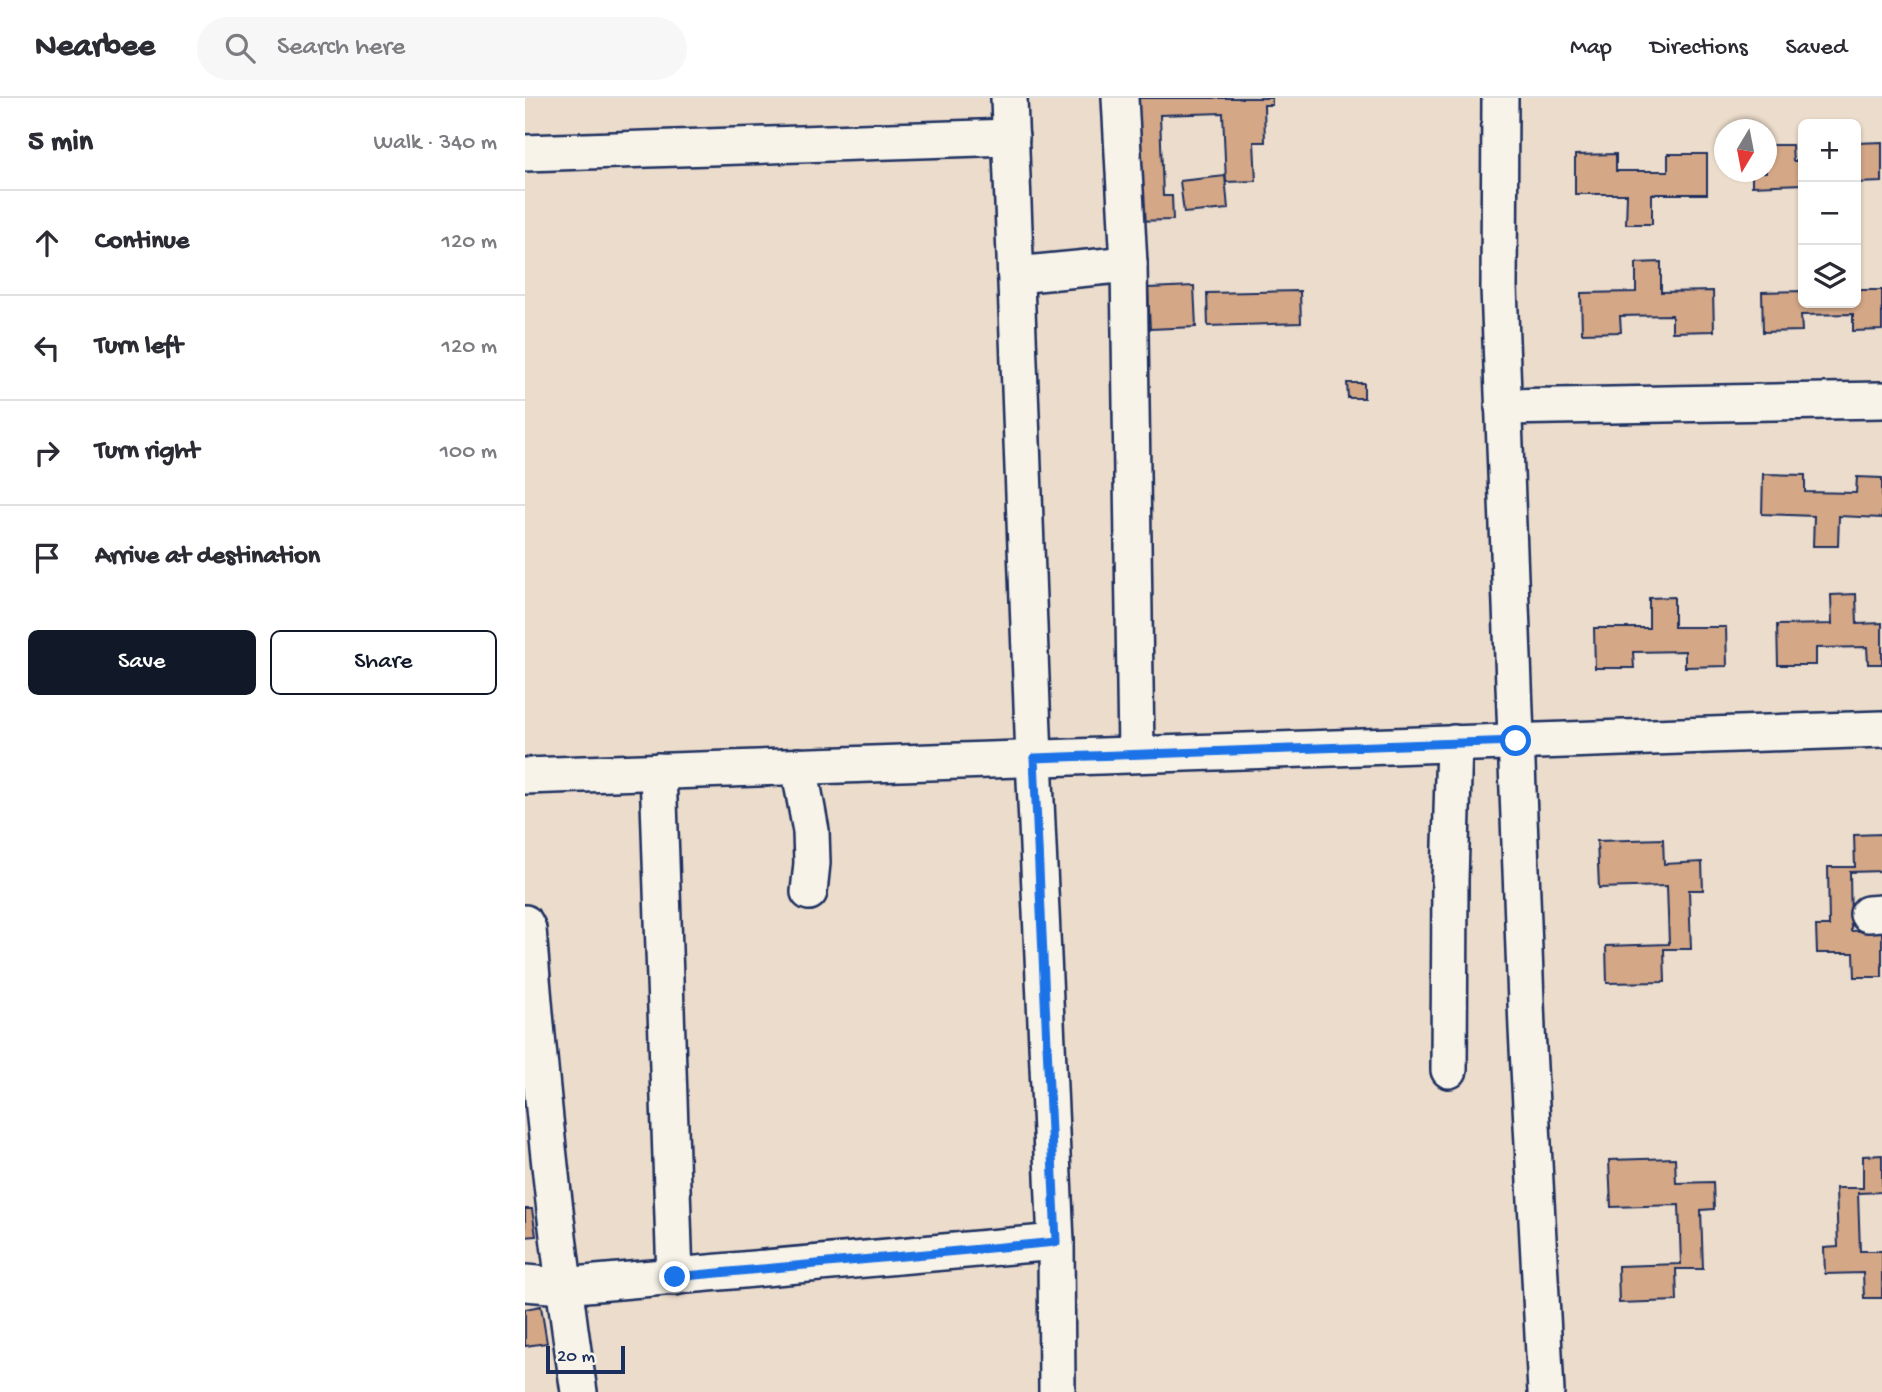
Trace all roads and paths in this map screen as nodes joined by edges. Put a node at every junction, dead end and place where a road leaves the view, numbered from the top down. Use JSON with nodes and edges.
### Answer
{"nodes":[{"id":1,"x":1009,"y":98,"type":"edge"},
{"id":2,"x":1120,"y":98,"type":"edge"},
{"id":3,"x":1500,"y":98,"type":"edge"},
{"id":4,"x":1011,"y":137,"type":"junction"},
{"id":5,"x":525,"y":153,"type":"edge"},
{"id":6,"x":1129,"y":264,"type":"junction"},
{"id":7,"x":1016,"y":275,"type":"junction"},
{"id":8,"x":1882,"y":400,"type":"edge"},
{"id":9,"x":1503,"y":407,"type":"junction"},
{"id":10,"x":1882,"y":729,"type":"edge"},
{"id":11,"x":1516,"y":741,"type":"junction"},
{"id":12,"x":1454,"y":743,"type":"junction"},
{"id":13,"x":1136,"y":754,"type":"junction"},
{"id":14,"x":1034,"y":758,"type":"junction"},
{"id":15,"x":799,"y":766,"type":"junction"},
{"id":16,"x":658,"y":771,"type":"junction"},
{"id":17,"x":525,"y":776,"type":"edge"},
{"id":18,"x":809,"y":892,"type":"dead end"},
{"id":19,"x":525,"y":923,"type":"edge"},
{"id":20,"x":530,"y":1021,"type":"edge"},
{"id":21,"x":1450,"y":1070,"type":"dead end"},
{"id":22,"x":1056,"y":1242,"type":"junction"},
{"id":23,"x":675,"y":1277,"type":"junction"},
{"id":24,"x":525,"y":1283,"type":"edge"},
{"id":25,"x":563,"y":1286,"type":"junction"},
{"id":26,"x":579,"y":1392,"type":"edge"},
{"id":27,"x":1057,"y":1392,"type":"edge"},
{"id":28,"x":1546,"y":1392,"type":"edge"}],
"edges":[{"from":1,"to":4,"type":"street"},
{"from":2,"to":6,"type":"street"},
{"from":3,"to":9,"type":"street"},
{"from":4,"to":5,"type":"street"},
{"from":4,"to":7,"type":"street"},
{"from":6,"to":7,"type":"street"},
{"from":6,"to":13,"type":"street"},
{"from":7,"to":14,"type":"street"},
{"from":8,"to":9,"type":"street"},
{"from":9,"to":11,"type":"street"},
{"from":10,"to":11,"type":"street"},
{"from":11,"to":12,"type":"street"},
{"from":11,"to":28,"type":"street"},
{"from":12,"to":13,"type":"street"},
{"from":12,"to":21,"type":"street"},
{"from":13,"to":14,"type":"street"},
{"from":14,"to":15,"type":"street"},
{"from":14,"to":22,"type":"street"},
{"from":15,"to":16,"type":"street"},
{"from":15,"to":18,"type":"street"},
{"from":16,"to":17,"type":"street"},
{"from":16,"to":23,"type":"street"},
{"from":19,"to":20,"type":"street"},
{"from":20,"to":25,"type":"street"},
{"from":22,"to":23,"type":"street"},
{"from":22,"to":27,"type":"street"},
{"from":23,"to":25,"type":"street"},
{"from":24,"to":25,"type":"street"},
{"from":25,"to":26,"type":"street"}]}
